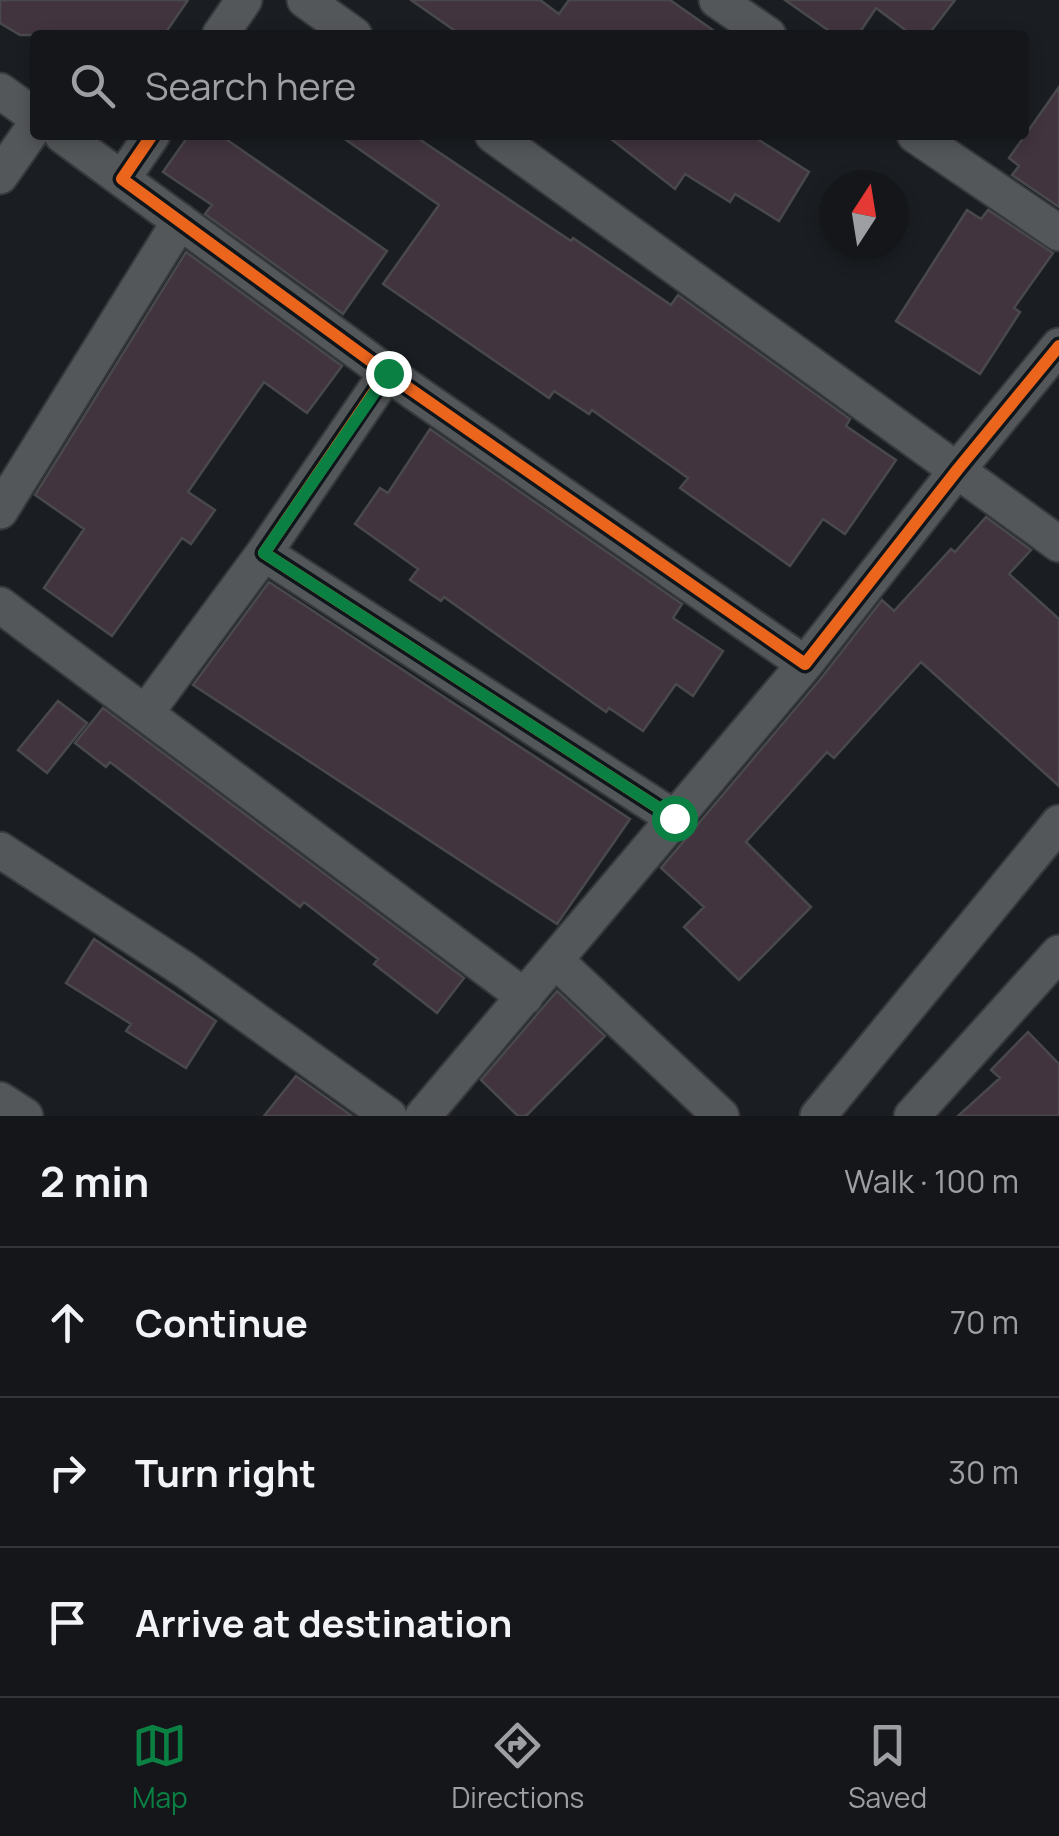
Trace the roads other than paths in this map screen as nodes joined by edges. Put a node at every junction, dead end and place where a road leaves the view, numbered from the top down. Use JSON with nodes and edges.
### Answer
{"nodes":[{"id":1,"x":244,"y":0,"type":"edge"},
{"id":2,"x":306,"y":0,"type":"edge"},
{"id":3,"x":717,"y":0,"type":"edge"},
{"id":4,"x":223,"y":30,"type":"edge"},
{"id":5,"x":347,"y":30,"type":"edge"},
{"id":6,"x":761,"y":30,"type":"edge"},
{"id":7,"x":0,"y":91,"type":"edge"},
{"id":8,"x":30,"y":112,"type":"edge"},
{"id":9,"x":30,"y":133,"type":"edge"},
{"id":10,"x":69,"y":140,"type":"edge"},
{"id":11,"x":149,"y":140,"type":"edge"},
{"id":12,"x":500,"y":140,"type":"edge"},
{"id":13,"x":922,"y":140,"type":"edge"},
{"id":14,"x":0,"y":176,"type":"edge"},
{"id":15,"x":122,"y":178,"type":"junction"},
{"id":16,"x":180,"y":221,"type":"junction"},
{"id":17,"x":1059,"y":233,"type":"edge"},
{"id":18,"x":1059,"y":346,"type":"edge"},
{"id":19,"x":388,"y":373,"type":"junction"},
{"id":20,"x":958,"y":469,"type":"junction"},
{"id":21,"x":0,"y":511,"type":"edge"},
{"id":22,"x":1059,"y":544,"type":"edge"},
{"id":23,"x":264,"y":553,"type":"junction"},
{"id":24,"x":0,"y":604,"type":"edge"},
{"id":25,"x":805,"y":664,"type":"junction"},
{"id":26,"x":147,"y":712,"type":"junction"},
{"id":27,"x":674,"y":818,"type":"junction"},
{"id":28,"x":1059,"y":823,"type":"edge"},
{"id":29,"x":0,"y":850,"type":"edge"},
{"id":30,"x":1059,"y":954,"type":"edge"},
{"id":31,"x":556,"y":960,"type":"junction"},
{"id":32,"x":525,"y":997,"type":"junction"},
{"id":33,"x":0,"y":1100,"type":"edge"},
{"id":34,"x":25,"y":1116,"type":"edge"},
{"id":35,"x":390,"y":1116,"type":"edge"},
{"id":36,"x":424,"y":1116,"type":"edge"},
{"id":37,"x":721,"y":1116,"type":"edge"},
{"id":38,"x":818,"y":1116,"type":"edge"},
{"id":39,"x":912,"y":1116,"type":"edge"}],
"edges":[{"from":1,"to":4,"type":"street"},
{"from":2,"to":5,"type":"street"},
{"from":3,"to":6,"type":"street"},
{"from":7,"to":8,"type":"street"},
{"from":9,"to":14,"type":"street"},
{"from":10,"to":15,"type":"street"},
{"from":11,"to":15,"type":"street"},
{"from":12,"to":20,"type":"street"},
{"from":13,"to":17,"type":"street"},
{"from":15,"to":16,"type":"street"},
{"from":16,"to":19,"type":"street"},
{"from":16,"to":21,"type":"street"},
{"from":18,"to":20,"type":"street"},
{"from":19,"to":23,"type":"street"},
{"from":19,"to":25,"type":"street"},
{"from":20,"to":22,"type":"street"},
{"from":20,"to":25,"type":"street"},
{"from":23,"to":26,"type":"street"},
{"from":23,"to":27,"type":"street"},
{"from":24,"to":26,"type":"street"},
{"from":25,"to":27,"type":"street"},
{"from":26,"to":32,"type":"street"},
{"from":27,"to":31,"type":"street"},
{"from":28,"to":38,"type":"street"},
{"from":29,"to":35,"type":"street"},
{"from":30,"to":39,"type":"street"},
{"from":31,"to":32,"type":"street"},
{"from":31,"to":37,"type":"street"},
{"from":32,"to":36,"type":"street"},
{"from":33,"to":34,"type":"street"}]}
